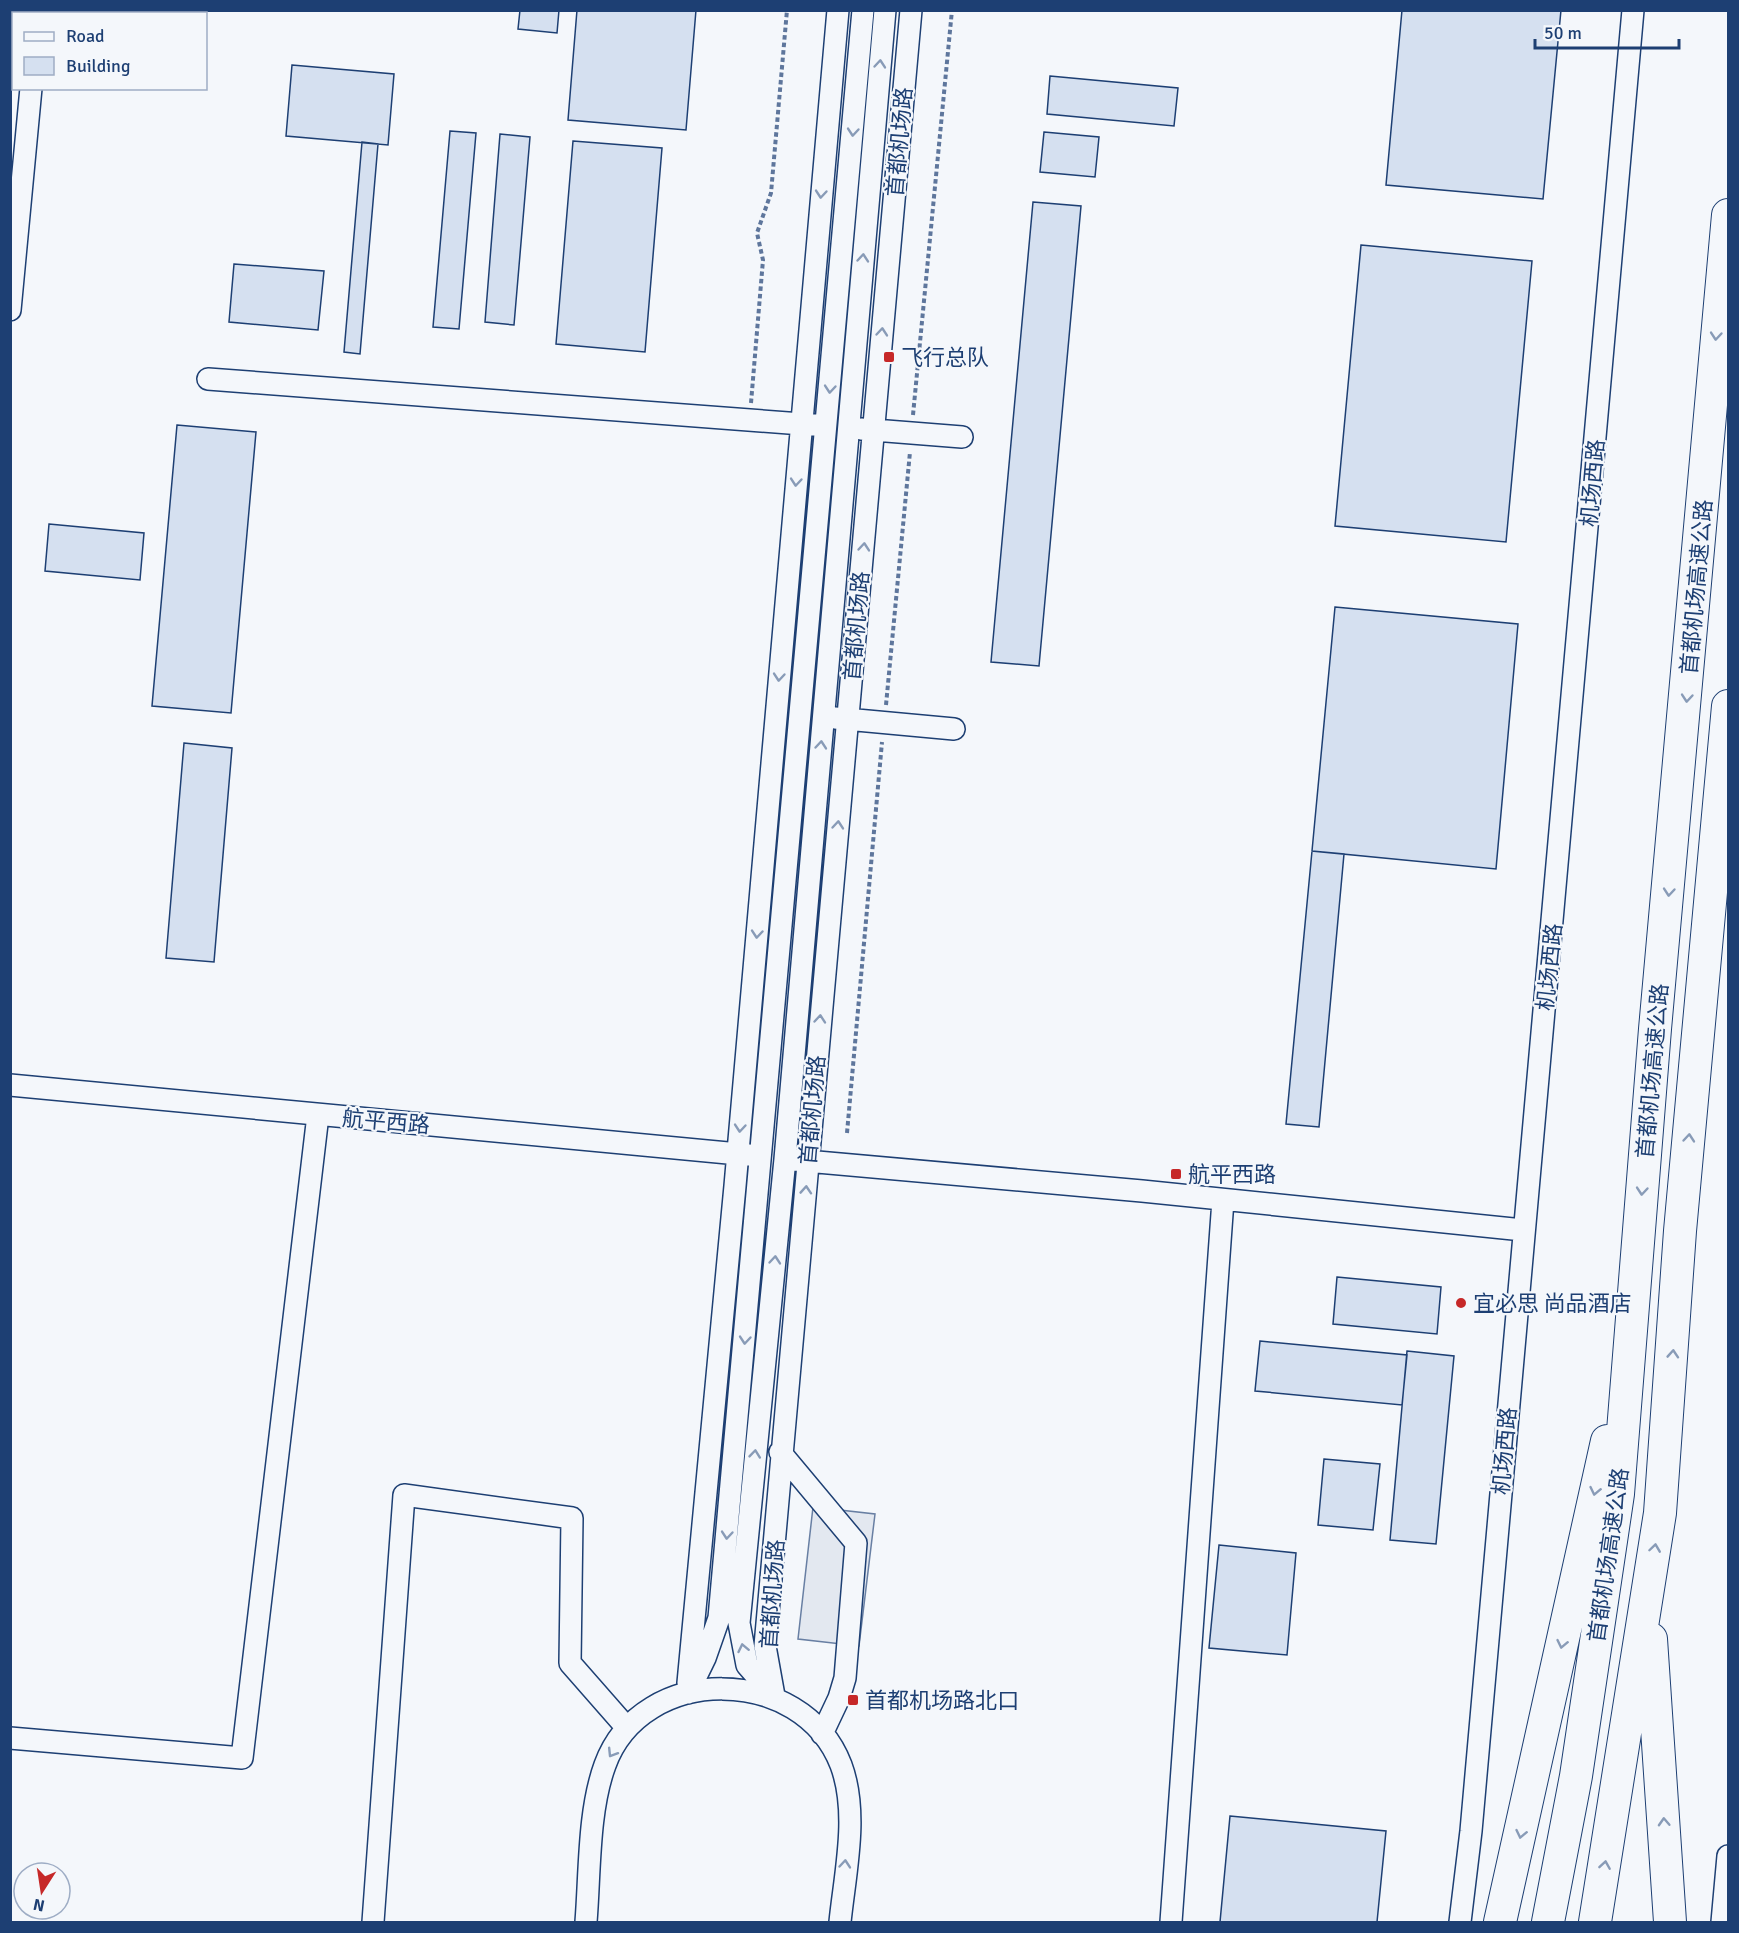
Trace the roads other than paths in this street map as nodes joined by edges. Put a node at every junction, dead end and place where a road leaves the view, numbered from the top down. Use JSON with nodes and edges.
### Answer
{"nodes":[{"id":1,"x":838,"y":10,"type":"edge"},
{"id":2,"x":863,"y":10,"type":"edge"},
{"id":3,"x":885,"y":10,"type":"edge"},
{"id":4,"x":911,"y":10,"type":"edge"},
{"id":5,"x":1633,"y":10,"type":"edge"},
{"id":6,"x":31,"y":90,"type":"edge"},
{"id":7,"x":1728,"y":215,"type":"edge"},
{"id":8,"x":10,"y":310,"type":"edge"},
{"id":9,"x":208,"y":379,"type":"dead end"},
{"id":10,"x":801,"y":424,"type":"junction"},
{"id":11,"x":827,"y":427,"type":"junction"},
{"id":12,"x":849,"y":429,"type":"junction"},
{"id":13,"x":874,"y":430,"type":"junction"},
{"id":14,"x":962,"y":437,"type":"dead end"},
{"id":15,"x":811,"y":595,"type":"junction"},
{"id":16,"x":834,"y":598,"type":"junction"},
{"id":17,"x":783,"y":631,"type":"junction"},
{"id":18,"x":856,"y":636,"type":"junction"},
{"id":19,"x":1728,"y":706,"type":"edge"},
{"id":20,"x":801,"y":715,"type":"junction"},
{"id":21,"x":823,"y":717,"type":"junction"},
{"id":22,"x":848,"y":720,"type":"junction"},
{"id":23,"x":954,"y":729,"type":"dead end"},
{"id":24,"x":760,"y":896,"type":"junction"},
{"id":25,"x":831,"y":903,"type":"junction"},
{"id":26,"x":782,"y":927,"type":"junction"},
{"id":27,"x":805,"y":930,"type":"junction"},
{"id":28,"x":10,"y":1084,"type":"edge"},
{"id":29,"x":318,"y":1115,"type":"junction"},
{"id":30,"x":737,"y":1154,"type":"junction"},
{"id":31,"x":762,"y":1157,"type":"junction"},
{"id":32,"x":785,"y":1159,"type":"junction"},
{"id":33,"x":808,"y":1161,"type":"junction"},
{"id":34,"x":1223,"y":1200,"type":"junction"},
{"id":35,"x":1523,"y":1230,"type":"junction"},
{"id":36,"x":1629,"y":1353,"type":"junction"},
{"id":37,"x":738,"y":1408,"type":"junction"},
{"id":38,"x":760,"y":1411,"type":"junction"},
{"id":39,"x":710,"y":1445,"type":"junction"},
{"id":40,"x":782,"y":1458,"type":"junction"},
{"id":41,"x":1647,"y":1597,"type":"junction"},
{"id":42,"x":688,"y":1693,"type":"junction"},
{"id":43,"x":774,"y":1696,"type":"junction"},
{"id":44,"x":627,"y":1728,"type":"junction"},
{"id":45,"x":822,"y":1734,"type":"junction"},
{"id":46,"x":10,"y":1738,"type":"edge"},
{"id":47,"x":1728,"y":1856,"type":"edge"},
{"id":48,"x":373,"y":1923,"type":"edge"},
{"id":49,"x":586,"y":1923,"type":"edge"},
{"id":50,"x":840,"y":1923,"type":"edge"},
{"id":51,"x":1171,"y":1923,"type":"edge"},
{"id":52,"x":1460,"y":1923,"type":"edge"},
{"id":53,"x":1500,"y":1923,"type":"edge"},
{"id":54,"x":1548,"y":1923,"type":"edge"},
{"id":55,"x":1594,"y":1923,"type":"edge"},
{"id":56,"x":1670,"y":1923,"type":"edge"},
{"id":57,"x":1722,"y":1923,"type":"edge"}],
"edges":[{"from":1,"to":10,"type":"street","one_way":true},
{"from":2,"to":11,"type":"street","name":"首都机场路","one_way":true},
{"from":12,"to":3,"type":"street","name":"首都机场路","one_way":true},
{"from":13,"to":4,"type":"street","name":"首都机场路","one_way":true},
{"from":5,"to":35,"type":"street","name":"机场西路"},
{"from":6,"to":8,"type":"street"},
{"from":7,"to":36,"type":"highway","name":"首都机场高速公路","one_way":true},
{"from":9,"to":10,"type":"street"},
{"from":10,"to":11,"type":"street"},
{"from":10,"to":17,"type":"street","one_way":true},
{"from":11,"to":12,"type":"street"},
{"from":11,"to":15,"type":"street","name":"首都机场路"},
{"from":12,"to":13,"type":"street"},
{"from":12,"to":16,"type":"street","name":"首都机场路"},
{"from":13,"to":14,"type":"street"},
{"from":18,"to":13,"type":"street","name":"首都机场路","one_way":true},
{"from":15,"to":17,"type":"street"},
{"from":15,"to":20,"type":"street","name":"首都机场路"},
{"from":16,"to":18,"type":"street"},
{"from":16,"to":21,"type":"street","name":"首都机场路"},
{"from":17,"to":24,"type":"street","one_way":true},
{"from":18,"to":22,"type":"street","name":"首都机场路"},
{"from":41,"to":19,"type":"highway","name":"首都机场高速公路","one_way":true},
{"from":20,"to":21,"type":"street"},
{"from":20,"to":26,"type":"street","name":"首都机场路"},
{"from":21,"to":22,"type":"street"},
{"from":27,"to":21,"type":"street","name":"首都机场路","one_way":true},
{"from":22,"to":23,"type":"street"},
{"from":25,"to":22,"type":"street","name":"首都机场路","one_way":true},
{"from":24,"to":26,"type":"street"},
{"from":24,"to":30,"type":"street","one_way":true},
{"from":25,"to":27,"type":"street"},
{"from":33,"to":25,"type":"street","name":"首都机场路","one_way":true},
{"from":26,"to":31,"type":"street","name":"首都机场路"},
{"from":27,"to":32,"type":"street","name":"首都机场路"},
{"from":28,"to":29,"type":"street","name":"航平西路"},
{"from":29,"to":30,"type":"street","name":"航平西路"},
{"from":29,"to":46,"type":"street"},
{"from":30,"to":31,"type":"street","name":"航平西路"},
{"from":30,"to":39,"type":"street"},
{"from":31,"to":32,"type":"street","name":"航平西路"},
{"from":31,"to":37,"type":"street","name":"首都机场路","one_way":true},
{"from":32,"to":33,"type":"street"},
{"from":38,"to":32,"type":"street","name":"首都机场路","one_way":true},
{"from":33,"to":34,"type":"street"},
{"from":40,"to":33,"type":"street","name":"首都机场路","one_way":true},
{"from":34,"to":35,"type":"street"},
{"from":34,"to":51,"type":"street"},
{"from":35,"to":52,"type":"street","name":"机场西路"},
{"from":36,"to":53,"type":"highway","one_way":true},
{"from":36,"to":54,"type":"highway","name":"首都机场高速公路"},
{"from":37,"to":39,"type":"street"},
{"from":37,"to":42,"type":"street","name":"首都机场路","one_way":true},
{"from":38,"to":40,"type":"street"},
{"from":43,"to":38,"type":"street","name":"首都机场路","one_way":true},
{"from":39,"to":42,"type":"street"},
{"from":40,"to":43,"type":"street","name":"首都机场路"},
{"from":40,"to":45,"type":"street"},
{"from":55,"to":41,"type":"highway","name":"首都机场高速公路","one_way":true},
{"from":56,"to":41,"type":"highway","one_way":true},
{"from":42,"to":43,"type":"street"},
{"from":42,"to":44,"type":"street"},
{"from":43,"to":45,"type":"street"},
{"from":44,"to":48,"type":"street"},
{"from":44,"to":49,"type":"street","one_way":true},
{"from":50,"to":45,"type":"street","one_way":true},
{"from":47,"to":57,"type":"street"}]}
